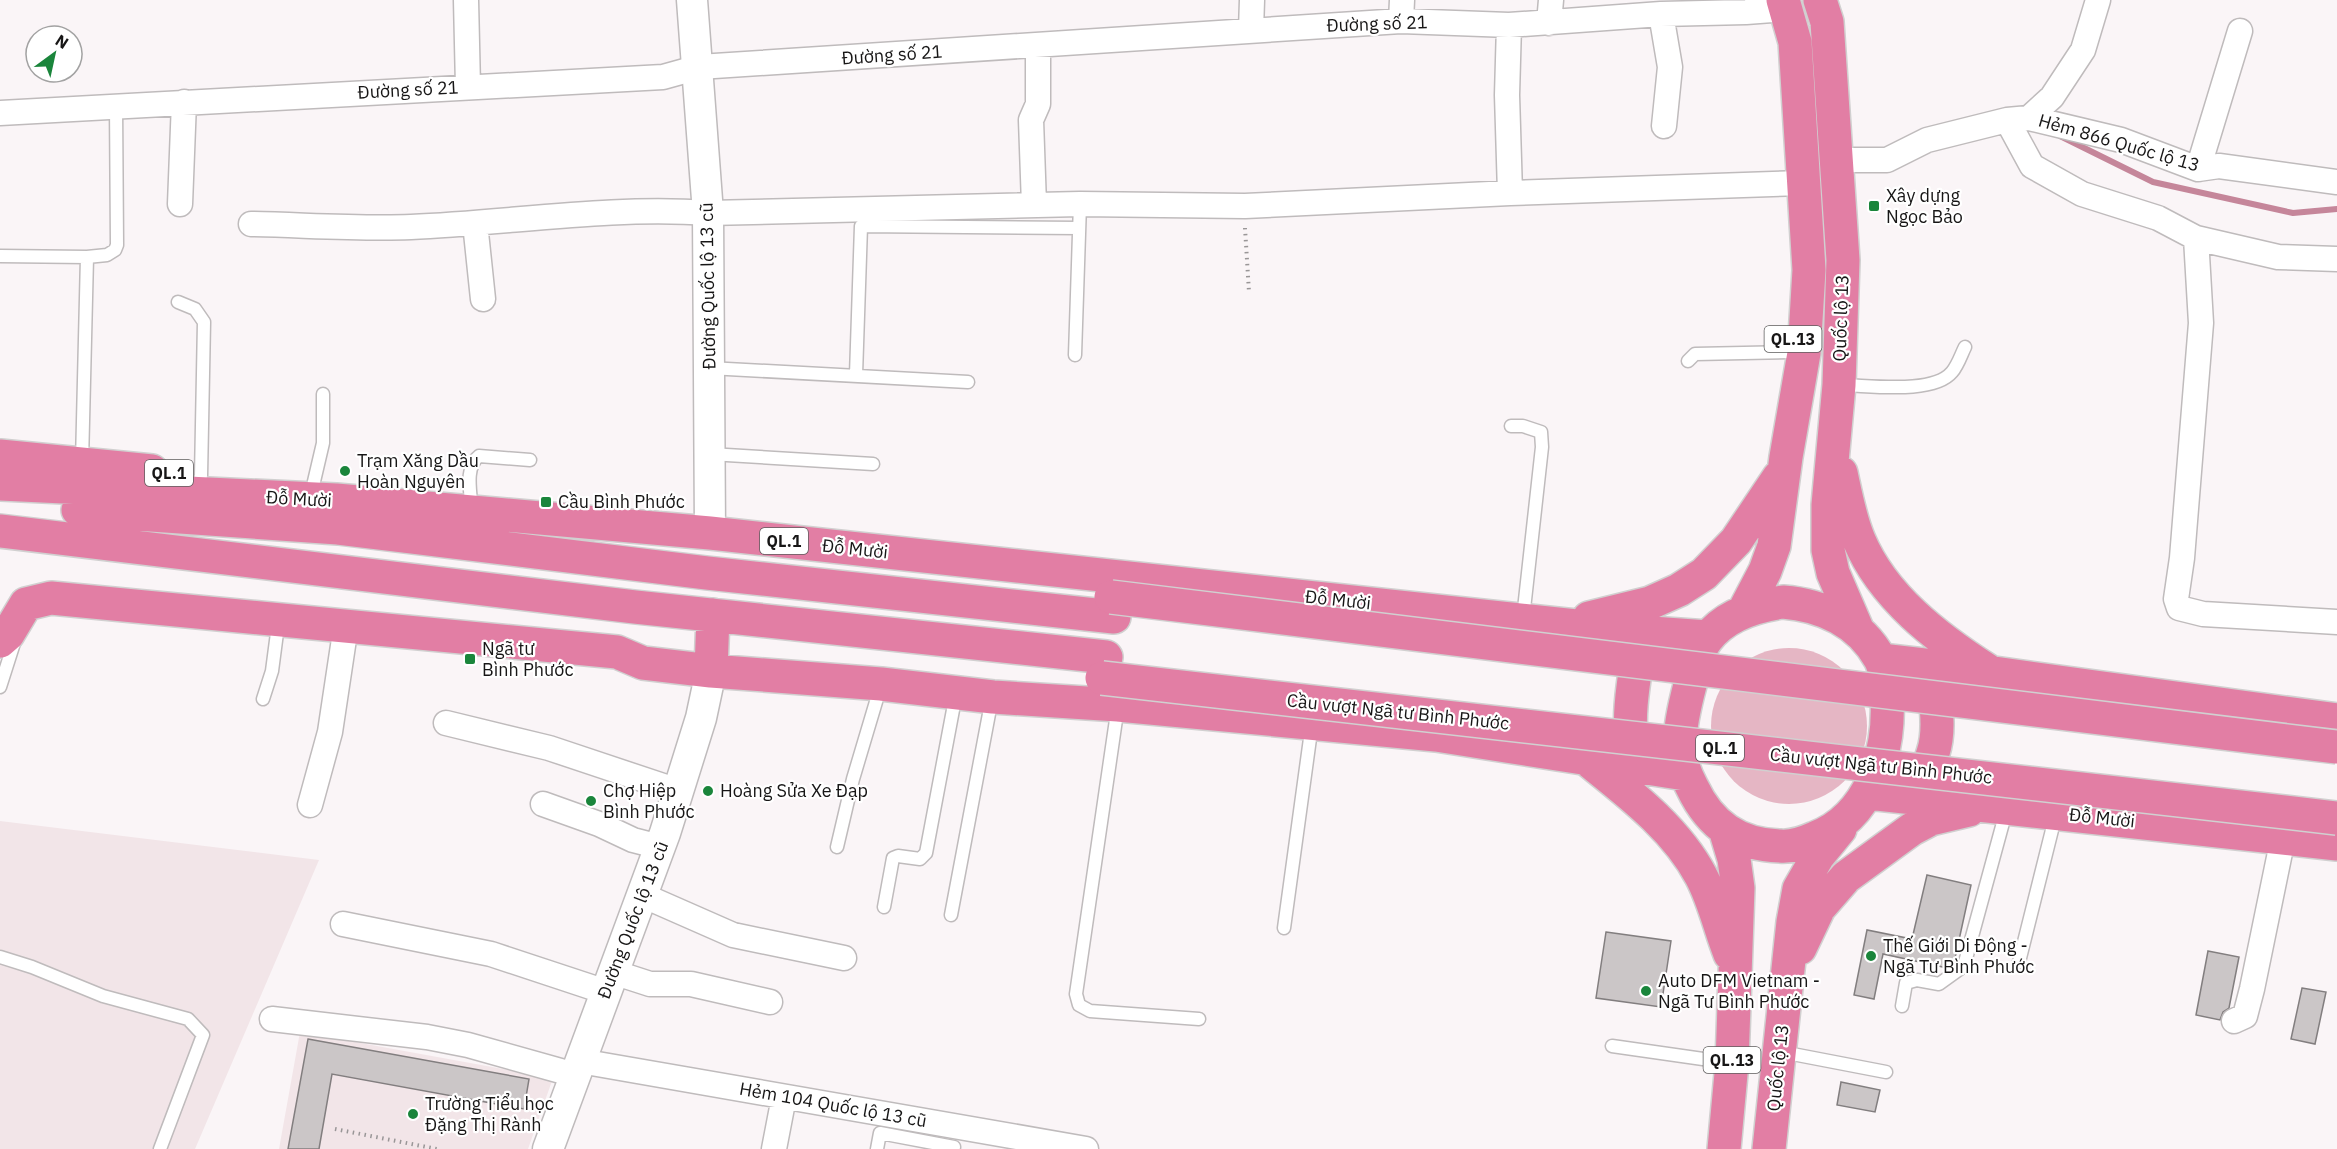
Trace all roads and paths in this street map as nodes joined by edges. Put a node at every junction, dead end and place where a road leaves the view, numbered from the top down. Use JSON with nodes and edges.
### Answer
{"nodes":[{"id":1,"x":466,"y":0,"type":"edge"},
{"id":2,"x":692,"y":0,"type":"edge"},
{"id":3,"x":1252,"y":0,"type":"edge"},
{"id":4,"x":1820,"y":0,"type":"edge"},
{"id":5,"x":2098,"y":0,"type":"edge"},
{"id":6,"x":1784,"y":5,"type":"edge"},
{"id":7,"x":1401,"y":11,"type":"edge"},
{"id":8,"x":1550,"y":11,"type":"edge"},
{"id":9,"x":1662,"y":14,"type":"junction"},
{"id":10,"x":1509,"y":25,"type":"junction"},
{"id":11,"x":1251,"y":30,"type":"junction"},
{"id":12,"x":2240,"y":31,"type":"dead end"},
{"id":13,"x":1038,"y":45,"type":"junction"},
{"id":14,"x":699,"y":67,"type":"junction"},
{"id":15,"x":468,"y":87,"type":"junction"},
{"id":16,"x":184,"y":102,"type":"junction"},
{"id":17,"x":116,"y":105,"type":"junction"},
{"id":18,"x":0,"y":113,"type":"edge"},
{"id":19,"x":2018,"y":119,"type":"junction"},
{"id":20,"x":1664,"y":126,"type":"dead end"},
{"id":21,"x":1836,"y":160,"type":"junction"},
{"id":22,"x":2198,"y":169,"type":"junction"},
{"id":23,"x":2337,"y":182,"type":"edge"},
{"id":24,"x":1803,"y":189,"type":"junction"},
{"id":25,"x":1510,"y":193,"type":"junction"},
{"id":26,"x":180,"y":204,"type":"dead end"},
{"id":27,"x":1080,"y":204,"type":"junction"},
{"id":28,"x":1034,"y":205,"type":"junction"},
{"id":29,"x":1245,"y":206,"type":"junction"},
{"id":30,"x":708,"y":213,"type":"junction"},
{"id":31,"x":475,"y":223,"type":"junction"},
{"id":32,"x":251,"y":224,"type":"dead end"},
{"id":33,"x":1079,"y":228,"type":"junction"},
{"id":34,"x":2196,"y":238,"type":"junction"},
{"id":35,"x":0,"y":256,"type":"edge"},
{"id":36,"x":87,"y":257,"type":"junction"},
{"id":37,"x":2337,"y":259,"type":"edge"},
{"id":38,"x":1249,"y":292,"type":"dead end"},
{"id":39,"x":483,"y":299,"type":"dead end"},
{"id":40,"x":178,"y":302,"type":"dead end"},
{"id":41,"x":1965,"y":347,"type":"dead end"},
{"id":42,"x":1792,"y":352,"type":"junction"},
{"id":43,"x":1075,"y":355,"type":"dead end"},
{"id":44,"x":1688,"y":361,"type":"dead end"},
{"id":45,"x":709,"y":368,"type":"junction"},
{"id":46,"x":856,"y":375,"type":"junction"},
{"id":47,"x":968,"y":382,"type":"dead end"},
{"id":48,"x":1839,"y":385,"type":"junction"},
{"id":49,"x":324,"y":394,"type":"dead end"},
{"id":50,"x":1836,"y":424,"type":"junction"},
{"id":51,"x":1511,"y":426,"type":"dead end"},
{"id":52,"x":710,"y":454,"type":"junction"},
{"id":53,"x":0,"y":456,"type":"edge"},
{"id":54,"x":530,"y":460,"type":"dead end"},
{"id":55,"x":82,"y":464,"type":"junction"},
{"id":56,"x":873,"y":464,"type":"dead end"},
{"id":57,"x":201,"y":476,"type":"junction"},
{"id":58,"x":0,"y":484,"type":"edge"},
{"id":59,"x":1780,"y":485,"type":"junction"},
{"id":60,"x":0,"y":505,"type":"edge"},
{"id":61,"x":328,"y":506,"type":"junction"},
{"id":62,"x":472,"y":512,"type":"junction"},
{"id":63,"x":0,"y":531,"type":"edge"},
{"id":64,"x":709,"y":553,"type":"junction"},
{"id":65,"x":13,"y":603,"type":"edge"},
{"id":66,"x":1113,"y":607,"type":"junction"},
{"id":67,"x":1744,"y":611,"type":"junction"},
{"id":68,"x":1523,"y":619,"type":"junction"},
{"id":69,"x":2337,"y":622,"type":"edge"},
{"id":70,"x":1567,"y":623,"type":"junction"},
{"id":71,"x":713,"y":626,"type":"junction"},
{"id":72,"x":1858,"y":631,"type":"junction"},
{"id":73,"x":277,"y":633,"type":"junction"},
{"id":74,"x":1646,"y":633,"type":"junction"},
{"id":75,"x":1708,"y":638,"type":"junction"},
{"id":76,"x":344,"y":639,"type":"junction"},
{"id":77,"x":0,"y":641,"type":"edge"},
{"id":78,"x":1881,"y":660,"type":"junction"},
{"id":79,"x":644,"y":663,"type":"junction"},
{"id":80,"x":1920,"y":665,"type":"junction"},
{"id":81,"x":711,"y":671,"type":"junction"},
{"id":82,"x":1993,"y":673,"type":"junction"},
{"id":83,"x":1108,"y":680,"type":"junction"},
{"id":84,"x":881,"y":684,"type":"junction"},
{"id":85,"x":0,"y":687,"type":"edge"},
{"id":86,"x":956,"y":692,"type":"junction"},
{"id":87,"x":993,"y":697,"type":"junction"},
{"id":88,"x":262,"y":699,"type":"dead end"},
{"id":89,"x":2337,"y":720,"type":"edge"},
{"id":90,"x":446,"y":723,"type":"dead end"},
{"id":91,"x":1312,"y":723,"type":"junction"},
{"id":92,"x":2337,"y":747,"type":"edge"},
{"id":93,"x":1584,"y":756,"type":"junction"},
{"id":94,"x":2337,"y":761,"type":"edge"},
{"id":95,"x":1647,"y":766,"type":"junction"},
{"id":96,"x":1685,"y":774,"type":"junction"},
{"id":97,"x":678,"y":791,"type":"junction"},
{"id":98,"x":1868,"y":793,"type":"junction"},
{"id":99,"x":1911,"y":797,"type":"junction"},
{"id":100,"x":2337,"y":802,"type":"edge"},
{"id":101,"x":543,"y":804,"type":"dead end"},
{"id":102,"x":310,"y":805,"type":"dead end"},
{"id":103,"x":1999,"y":806,"type":"junction"},
{"id":104,"x":2057,"y":813,"type":"junction"},
{"id":105,"x":2337,"y":818,"type":"edge"},
{"id":106,"x":1846,"y":822,"type":"junction"},
{"id":107,"x":1725,"y":829,"type":"junction"},
{"id":108,"x":2283,"y":838,"type":"junction"},
{"id":109,"x":2337,"y":844,"type":"edge"},
{"id":110,"x":660,"y":847,"type":"junction"},
{"id":111,"x":837,"y":847,"type":"dead end"},
{"id":112,"x":642,"y":895,"type":"junction"},
{"id":113,"x":884,"y":907,"type":"dead end"},
{"id":114,"x":951,"y":915,"type":"dead end"},
{"id":115,"x":343,"y":924,"type":"dead end"},
{"id":116,"x":1284,"y":928,"type":"dead end"},
{"id":117,"x":0,"y":957,"type":"edge"},
{"id":118,"x":844,"y":958,"type":"dead end"},
{"id":119,"x":2019,"y":962,"type":"dead end"},
{"id":120,"x":1736,"y":970,"type":"junction"},
{"id":121,"x":1788,"y":974,"type":"junction"},
{"id":122,"x":610,"y":982,"type":"junction"},
{"id":123,"x":770,"y":1002,"type":"dead end"},
{"id":124,"x":1902,"y":1006,"type":"dead end"},
{"id":125,"x":272,"y":1019,"type":"dead end"},
{"id":126,"x":1199,"y":1019,"type":"dead end"},
{"id":127,"x":2234,"y":1021,"type":"dead end"},
{"id":128,"x":1611,"y":1046,"type":"dead end"},
{"id":129,"x":1780,"y":1052,"type":"junction"},
{"id":130,"x":1732,"y":1063,"type":"junction"},
{"id":131,"x":577,"y":1068,"type":"junction"},
{"id":132,"x":1886,"y":1072,"type":"dead end"},
{"id":133,"x":784,"y":1097,"type":"junction"},
{"id":134,"x":335,"y":1129,"type":"dead end"},
{"id":135,"x":956,"y":1141,"type":"edge"},
{"id":136,"x":1050,"y":1146,"type":"edge"},
{"id":137,"x":160,"y":1149,"type":"edge"},
{"id":138,"x":437,"y":1149,"type":"edge"},
{"id":139,"x":548,"y":1149,"type":"edge"},
{"id":140,"x":774,"y":1149,"type":"edge"},
{"id":141,"x":877,"y":1149,"type":"edge"},
{"id":142,"x":1086,"y":1149,"type":"edge"},
{"id":143,"x":1724,"y":1149,"type":"edge"},
{"id":144,"x":1769,"y":1149,"type":"edge"}],
"edges":[{"from":1,"to":15,"type":"street"},
{"from":2,"to":14,"type":"street","name":"Đường Quốc lộ 13 cũ"},
{"from":3,"to":11,"type":"street"},
{"from":4,"to":21,"type":"highway","name":"Quốc lộ 13","number":"QL.13"},
{"from":5,"to":19,"type":"street"},
{"from":6,"to":9,"type":"street","name":"Đường số 21"},
{"from":6,"to":24,"type":"highway","name":"Quốc lộ 13","number":"QL.13"},
{"from":7,"to":10,"type":"street","name":"Đường số 21"},
{"from":7,"to":11,"type":"street","name":"Đường số 21"},
{"from":8,"to":9,"type":"street","name":"Đường số 21"},
{"from":8,"to":10,"type":"street","name":"Đường số 21"},
{"from":9,"to":20,"type":"street"},
{"from":10,"to":25,"type":"street"},
{"from":11,"to":13,"type":"street","name":"Đường số 21"},
{"from":12,"to":22,"type":"street"},
{"from":13,"to":14,"type":"street","name":"Đường số 21"},
{"from":13,"to":28,"type":"street"},
{"from":14,"to":15,"type":"street","name":"Đường số 21"},
{"from":14,"to":30,"type":"street","name":"Đường Quốc lộ 13 cũ"},
{"from":15,"to":16,"type":"street","name":"Đường số 21"},
{"from":16,"to":17,"type":"street","name":"Đường số 21"},
{"from":16,"to":26,"type":"street"},
{"from":17,"to":18,"type":"street","name":"Đường số 21"},
{"from":17,"to":36,"type":"lane"},
{"from":19,"to":21,"type":"street","name":"Hẻm 866 Quốc lộ 13"},
{"from":19,"to":22,"type":"street","name":"Hẻm 866 Quốc lộ 13"},
{"from":19,"to":34,"type":"street"},
{"from":21,"to":48,"type":"highway","name":"Quốc lộ 13","number":"QL.13"},
{"from":22,"to":23,"type":"street","name":"Hẻm 866 Quốc lộ 13"},
{"from":24,"to":25,"type":"street"},
{"from":24,"to":42,"type":"highway","name":"Quốc lộ 13","number":"QL.13"},
{"from":24,"to":59,"type":"highway","name":"Quốc lộ 13","number":"QL.13"},
{"from":25,"to":29,"type":"street"},
{"from":27,"to":28,"type":"street"},
{"from":27,"to":29,"type":"street"},
{"from":27,"to":33,"type":"lane"},
{"from":28,"to":30,"type":"street"},
{"from":29,"to":38,"type":"path"},
{"from":30,"to":31,"type":"street"},
{"from":30,"to":45,"type":"street","name":"Đường Quốc lộ 13 cũ"},
{"from":31,"to":32,"type":"street"},
{"from":31,"to":39,"type":"street"},
{"from":33,"to":43,"type":"lane"},
{"from":33,"to":46,"type":"lane"},
{"from":34,"to":37,"type":"street"},
{"from":34,"to":69,"type":"street"},
{"from":35,"to":36,"type":"lane"},
{"from":36,"to":55,"type":"lane"},
{"from":40,"to":57,"type":"lane"},
{"from":41,"to":48,"type":"lane"},
{"from":42,"to":44,"type":"lane"},
{"from":42,"to":59,"type":"highway","name":"Quốc lộ 13","number":"QL.13"},
{"from":45,"to":46,"type":"lane"},
{"from":45,"to":52,"type":"street","name":"Đường Quốc lộ 13 cũ"},
{"from":46,"to":47,"type":"lane"},
{"from":48,"to":50,"type":"highway","name":"Quốc lộ 13","number":"QL.13"},
{"from":49,"to":61,"type":"lane"},
{"from":50,"to":72,"type":"highway","name":"Quốc lộ 13","number":"QL.13"},
{"from":50,"to":82,"type":"highway"},
{"from":51,"to":68,"type":"lane"},
{"from":52,"to":56,"type":"lane"},
{"from":52,"to":64,"type":"street","name":"Đường Quốc lộ 13 cũ"},
{"from":53,"to":55,"type":"highway","number":"QL.1"},
{"from":54,"to":62,"type":"lane"},
{"from":55,"to":57,"type":"highway","number":"QL.1"},
{"from":57,"to":61,"type":"highway","number":"QL.1"},
{"from":58,"to":61,"type":"highway","name":"Đỗ Mười","number":"QL.1"},
{"from":59,"to":67,"type":"highway","name":"Quốc lộ 13","number":"QL.13"},
{"from":59,"to":70,"type":"highway"},
{"from":60,"to":61,"type":"highway","name":"Đỗ Mười","number":"QL.1"},
{"from":61,"to":62,"type":"highway","name":"Đỗ Mười","number":"QL.1"},
{"from":61,"to":64,"type":"highway","name":"Đỗ Mười","number":"QL.1"},
{"from":62,"to":64,"type":"highway","name":"Đỗ Mười","number":"QL.1"},
{"from":63,"to":71,"type":"highway","number":"QL.1"},
{"from":64,"to":66,"type":"highway","name":"Đỗ Mười","number":"QL.1"},
{"from":64,"to":68,"type":"highway","name":"Đỗ Mười","number":"QL.1"},
{"from":65,"to":73,"type":"highway","number":"QL.1"},
{"from":65,"to":77,"type":"highway"},
{"from":65,"to":79,"type":"highway","number":"QL.1"},
{"from":65,"to":85,"type":"lane"},
{"from":66,"to":92,"type":"highway","number":"QL.1","bridge":true},
{"from":66,"to":94,"type":"highway","number":"QL.1"},
{"from":67,"to":72,"type":"highway","number":"QL.13"},
{"from":67,"to":75,"type":"highway","number":"QL.13"},
{"from":68,"to":70,"type":"highway","name":"Đỗ Mười","number":"QL.1"},
{"from":70,"to":74,"type":"highway","name":"Đỗ Mười","number":"QL.1"},
{"from":71,"to":81,"type":"highway","name":"Đường Quốc lộ 13 cũ"},
{"from":71,"to":83,"type":"highway","number":"QL.1"},
{"from":72,"to":78,"type":"highway","number":"QL.13"},
{"from":73,"to":76,"type":"highway","number":"QL.1"},
{"from":73,"to":88,"type":"lane"},
{"from":74,"to":75,"type":"highway","name":"Đỗ Mười","number":"QL.1"},
{"from":74,"to":95,"type":"highway"},
{"from":75,"to":96,"type":"highway","number":"QL.13"},
{"from":76,"to":79,"type":"highway","number":"QL.1"},
{"from":76,"to":102,"type":"street"},
{"from":78,"to":80,"type":"highway"},
{"from":78,"to":98,"type":"highway","number":"QL.13"},
{"from":79,"to":81,"type":"highway","number":"QL.1"},
{"from":80,"to":82,"type":"highway"},
{"from":80,"to":99,"type":"highway"},
{"from":81,"to":84,"type":"highway","number":"QL.1"},
{"from":81,"to":97,"type":"street","name":"Đường Quốc lộ 13 cũ"},
{"from":82,"to":89,"type":"highway"},
{"from":83,"to":87,"type":"highway","number":"QL.1"},
{"from":83,"to":91,"type":"highway","number":"QL.1"},
{"from":83,"to":100,"type":"highway","name":"Cầu vượt Ngã tư Bình Phước","number":"QL.1"},
{"from":83,"to":105,"type":"highway","name":"Cầu vượt Ngã tư Bình Phước","number":"QL.1","bridge":true},
{"from":83,"to":126,"type":"lane"},
{"from":84,"to":86,"type":"highway","number":"QL.1"},
{"from":84,"to":111,"type":"lane"},
{"from":86,"to":87,"type":"highway","number":"QL.1"},
{"from":86,"to":113,"type":"lane"},
{"from":87,"to":114,"type":"lane"},
{"from":90,"to":97,"type":"street"},
{"from":91,"to":93,"type":"highway","number":"QL.1"},
{"from":91,"to":116,"type":"lane"},
{"from":93,"to":95,"type":"highway","number":"QL.1"},
{"from":93,"to":120,"type":"highway"},
{"from":95,"to":96,"type":"highway","number":"QL.1"},
{"from":96,"to":107,"type":"highway","number":"QL.13"},
{"from":97,"to":110,"type":"street","name":"Đường Quốc lộ 13 cũ"},
{"from":98,"to":99,"type":"highway","name":"Đỗ Mười"},
{"from":98,"to":106,"type":"highway","number":"QL.13"},
{"from":99,"to":103,"type":"highway","name":"Đỗ Mười"},
{"from":101,"to":110,"type":"street"},
{"from":103,"to":104,"type":"highway","name":"Đỗ Mười"},
{"from":103,"to":121,"type":"highway"},
{"from":103,"to":124,"type":"lane"},
{"from":104,"to":108,"type":"highway","name":"Đỗ Mười"},
{"from":104,"to":119,"type":"lane"},
{"from":106,"to":107,"type":"highway","number":"QL.13"},
{"from":106,"to":121,"type":"highway","name":"Quốc lộ 13","number":"QL.13"},
{"from":107,"to":120,"type":"highway","number":"QL.13"},
{"from":108,"to":109,"type":"highway","name":"Đỗ Mười"},
{"from":108,"to":127,"type":"street"},
{"from":110,"to":112,"type":"street","name":"Đường Quốc lộ 13 cũ"},
{"from":112,"to":118,"type":"street"},
{"from":112,"to":122,"type":"street","name":"Đường Quốc lộ 13 cũ"},
{"from":115,"to":122,"type":"street"},
{"from":117,"to":137,"type":"lane"},
{"from":120,"to":130,"type":"highway","number":"QL.13"},
{"from":121,"to":129,"type":"highway","name":"Quốc lộ 13","number":"QL.13"},
{"from":122,"to":123,"type":"street"},
{"from":122,"to":131,"type":"street","name":"Đường Quốc lộ 13 cũ"},
{"from":125,"to":131,"type":"street","name":"Hẻm 104 Quốc lộ 13 cũ"},
{"from":128,"to":130,"type":"lane"},
{"from":129,"to":132,"type":"lane"},
{"from":129,"to":144,"type":"highway","name":"Quốc lộ 13","number":"QL.13"},
{"from":130,"to":143,"type":"highway","number":"QL.13"},
{"from":131,"to":133,"type":"street","name":"Hẻm 104 Quốc lộ 13 cũ"},
{"from":131,"to":139,"type":"street","name":"Đường Quốc lộ 13 cũ"},
{"from":133,"to":135,"type":"street","name":"Hẻm 104 Quốc lộ 13 cũ"},
{"from":133,"to":140,"type":"street"},
{"from":134,"to":138,"type":"path"},
{"from":135,"to":136,"type":"street","name":"Hẻm 104 Quốc lộ 13 cũ"},
{"from":135,"to":141,"type":"lane"},
{"from":136,"to":142,"type":"street","name":"Hẻm 104 Quốc lộ 13 cũ"}]}
